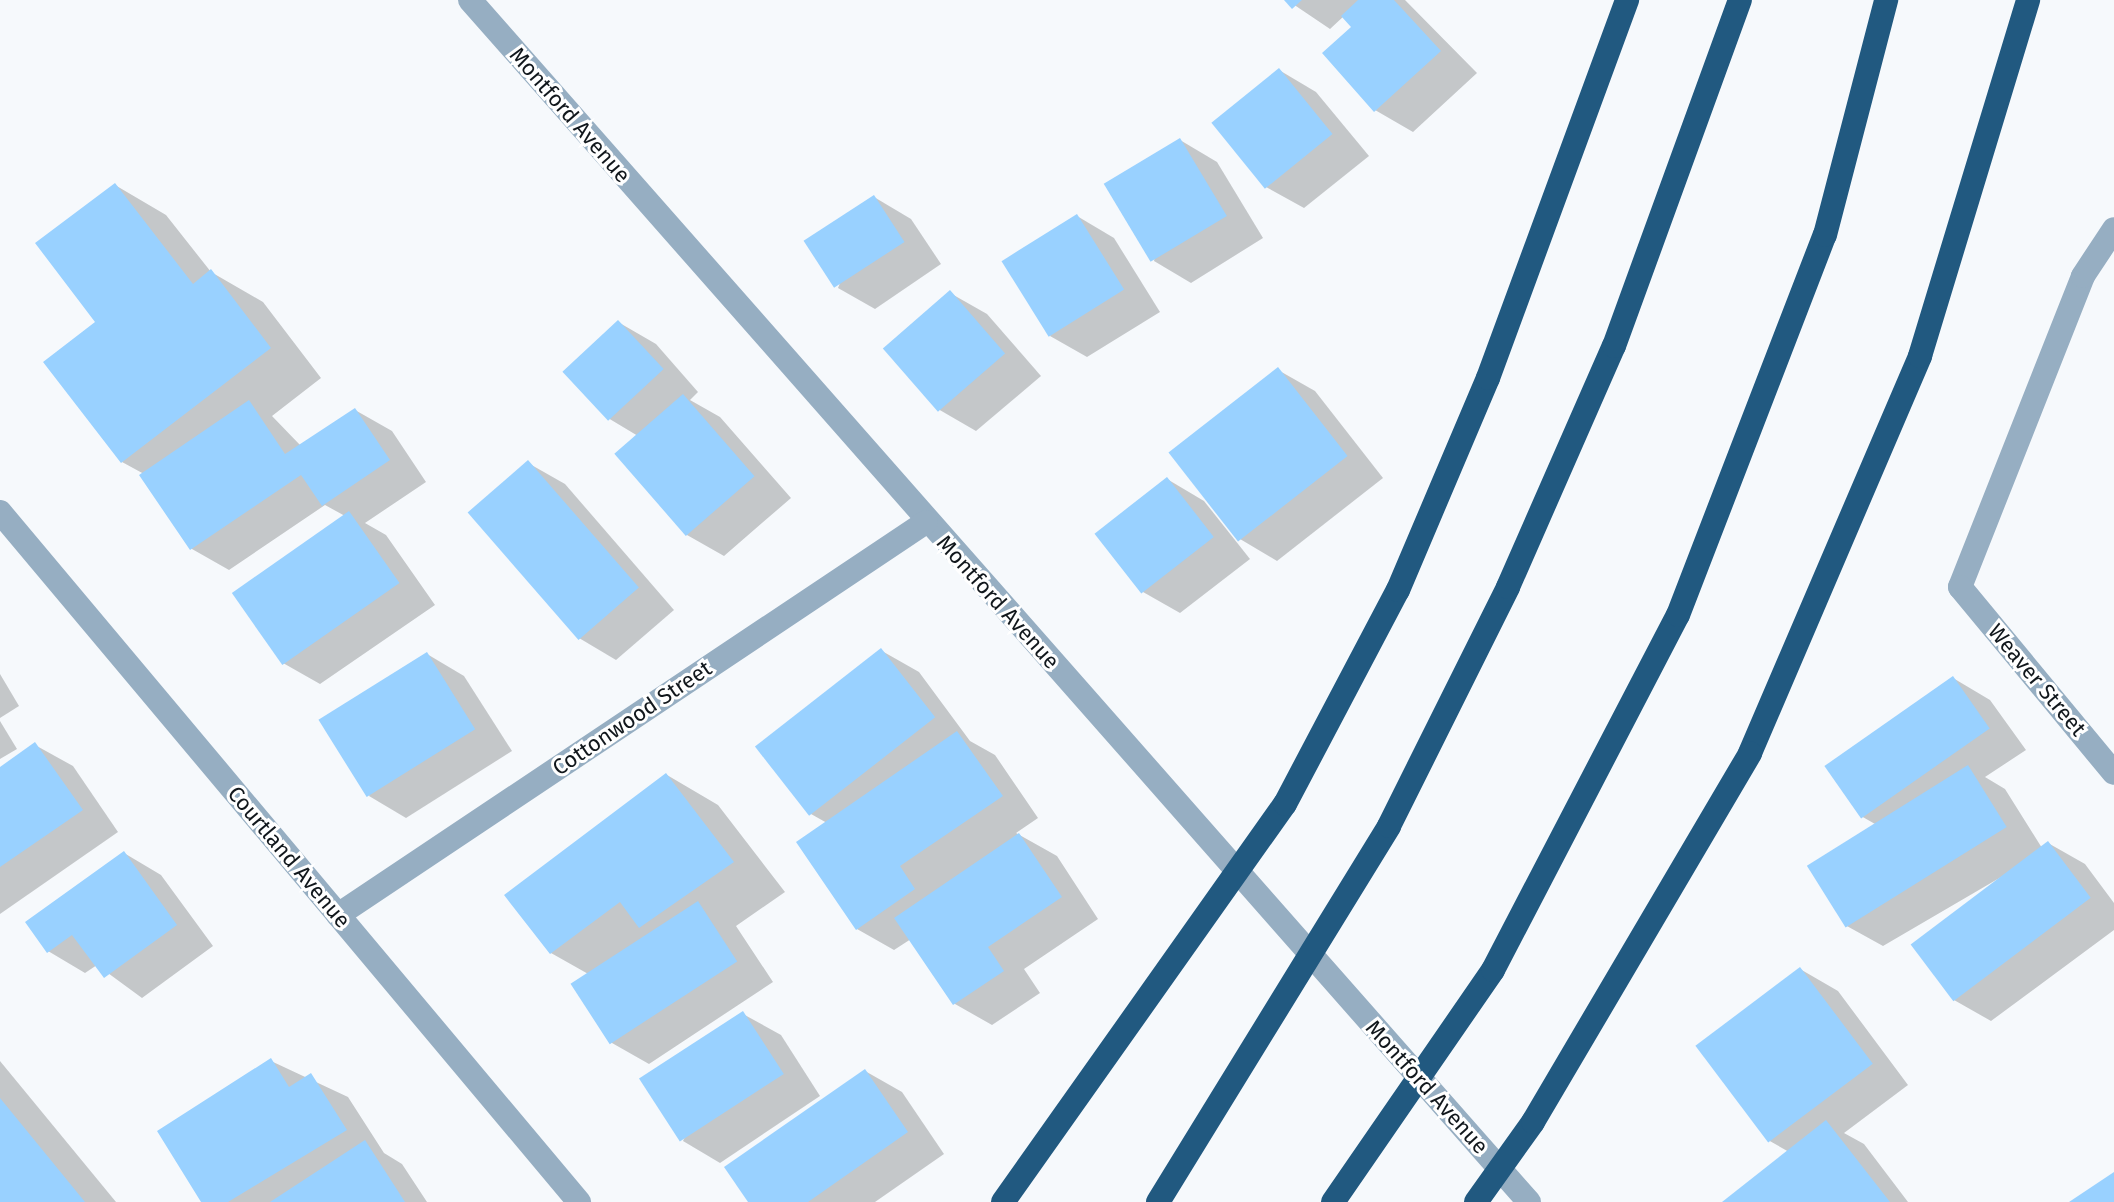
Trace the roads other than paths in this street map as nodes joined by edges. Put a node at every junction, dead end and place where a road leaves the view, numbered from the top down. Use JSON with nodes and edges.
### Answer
{"nodes":[{"id":1,"x":470,"y":0,"type":"edge"},
{"id":2,"x":1627,"y":0,"type":"edge"},
{"id":3,"x":1740,"y":0,"type":"edge"},
{"id":4,"x":1886,"y":0,"type":"edge"},
{"id":5,"x":2028,"y":0,"type":"edge"},
{"id":6,"x":2114,"y":229,"type":"edge"},
{"id":7,"x":0,"y":512,"type":"edge"},
{"id":8,"x":926,"y":522,"type":"junction"},
{"id":9,"x":2114,"y":773,"type":"edge"},
{"id":10,"x":338,"y":915,"type":"junction"},
{"id":11,"x":579,"y":1202,"type":"edge"},
{"id":12,"x":1003,"y":1202,"type":"edge"},
{"id":13,"x":1158,"y":1202,"type":"edge"},
{"id":14,"x":1333,"y":1202,"type":"edge"},
{"id":15,"x":1476,"y":1202,"type":"edge"},
{"id":16,"x":1529,"y":1202,"type":"edge"}],
"edges":[{"from":1,"to":8,"type":"street","name":"Montford Avenue"},
{"from":2,"to":12,"type":"highway","bridge":true},
{"from":3,"to":13,"type":"highway","bridge":true},
{"from":4,"to":14,"type":"highway","bridge":true},
{"from":5,"to":15,"type":"highway","bridge":true},
{"from":6,"to":9,"type":"street","name":"Weaver Street"},
{"from":7,"to":10,"type":"street","name":"Courtland Avenue"},
{"from":8,"to":10,"type":"street","name":"Cottonwood Street"},
{"from":8,"to":16,"type":"street","name":"Montford Avenue"},
{"from":10,"to":11,"type":"street","name":"Courtland Avenue"}]}
